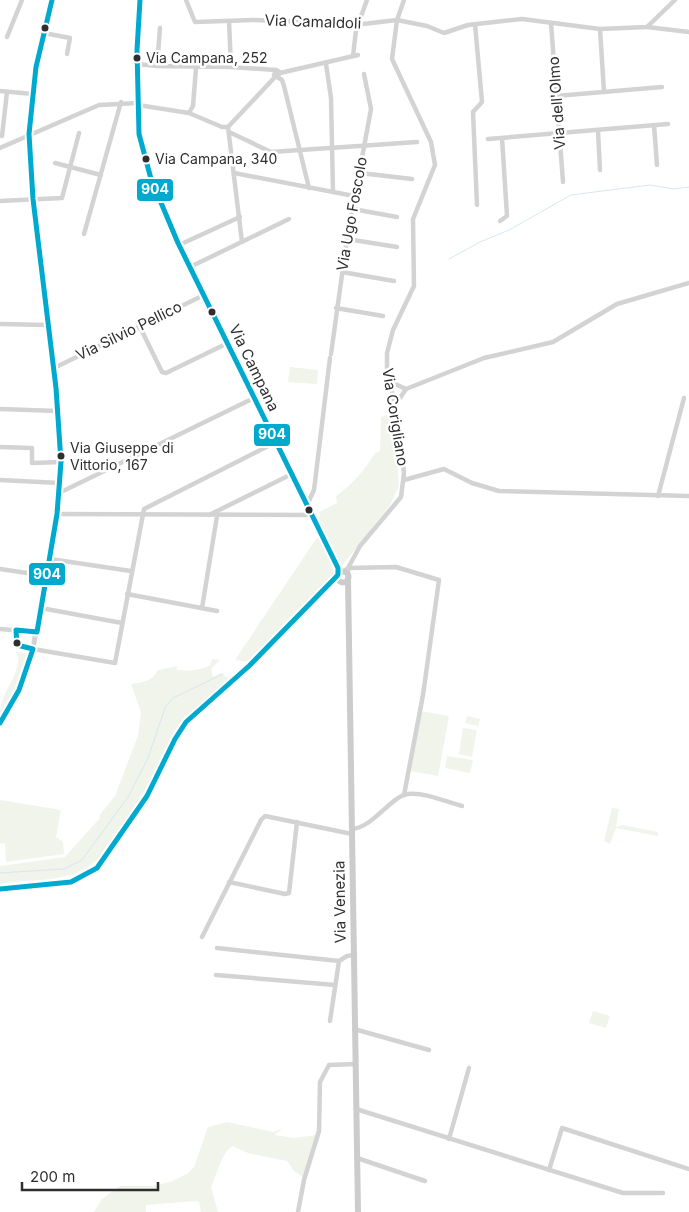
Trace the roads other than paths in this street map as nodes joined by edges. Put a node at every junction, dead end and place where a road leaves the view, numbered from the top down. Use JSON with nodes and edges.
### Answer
{"nodes":[{"id":1,"x":22,"y":0,"type":"edge"},
{"id":2,"x":52,"y":0,"type":"edge"},
{"id":3,"x":140,"y":0,"type":"edge"},
{"id":4,"x":186,"y":0,"type":"edge"},
{"id":5,"x":367,"y":0,"type":"edge"},
{"id":6,"x":404,"y":0,"type":"edge"},
{"id":7,"x":675,"y":0,"type":"edge"},
{"id":8,"x":397,"y":20,"type":"junction"},
{"id":9,"x":229,"y":21,"type":"junction"},
{"id":10,"x":551,"y":23,"type":"junction"},
{"id":11,"x":358,"y":24,"type":"junction"},
{"id":12,"x":475,"y":24,"type":"junction"},
{"id":13,"x":646,"y":27,"type":"junction"},
{"id":14,"x":160,"y":28,"type":"dead end"},
{"id":15,"x":600,"y":29,"type":"junction"},
{"id":16,"x":689,"y":32,"type":"edge"},
{"id":17,"x":44,"y":33,"type":"junction"},
{"id":18,"x":7,"y":37,"type":"dead end"},
{"id":19,"x":67,"y":54,"type":"dead end"},
{"id":20,"x":137,"y":64,"type":"junction"},
{"id":21,"x":326,"y":64,"type":"junction"},
{"id":22,"x":157,"y":66,"type":"junction"},
{"id":23,"x":231,"y":67,"type":"junction"},
{"id":24,"x":196,"y":68,"type":"junction"},
{"id":25,"x":277,"y":74,"type":"junction"},
{"id":26,"x":364,"y":74,"type":"dead end"},
{"id":27,"x":662,"y":86,"type":"dead end"},
{"id":28,"x":0,"y":91,"type":"edge"},
{"id":29,"x":7,"y":92,"type":"junction"},
{"id":30,"x":604,"y":92,"type":"junction"},
{"id":31,"x":33,"y":94,"type":"junction"},
{"id":32,"x":556,"y":96,"type":"junction"},
{"id":33,"x":121,"y":102,"type":"junction"},
{"id":34,"x":138,"y":104,"type":"junction"},
{"id":35,"x":189,"y":113,"type":"junction"},
{"id":36,"x":668,"y":124,"type":"dead end"},
{"id":37,"x":654,"y":125,"type":"junction"},
{"id":38,"x":229,"y":130,"type":"junction"},
{"id":39,"x":598,"y":130,"type":"junction"},
{"id":40,"x":79,"y":133,"type":"dead end"},
{"id":41,"x":559,"y":133,"type":"junction"},
{"id":42,"x":29,"y":134,"type":"junction"},
{"id":43,"x":1,"y":136,"type":"edge"},
{"id":44,"x":502,"y":138,"type":"junction"},
{"id":45,"x":488,"y":139,"type":"dead end"},
{"id":46,"x":14,"y":141,"type":"junction"},
{"id":47,"x":416,"y":142,"type":"dead end"},
{"id":48,"x":364,"y":146,"type":"junction"},
{"id":49,"x":0,"y":148,"type":"edge"},
{"id":50,"x":333,"y":148,"type":"junction"},
{"id":51,"x":299,"y":150,"type":"junction"},
{"id":52,"x":55,"y":163,"type":"dead end"},
{"id":53,"x":657,"y":165,"type":"dead end"},
{"id":54,"x":70,"y":168,"type":"junction"},
{"id":55,"x":600,"y":170,"type":"dead end"},
{"id":56,"x":234,"y":173,"type":"junction"},
{"id":57,"x":360,"y":173,"type":"junction"},
{"id":58,"x":101,"y":175,"type":"junction"},
{"id":59,"x":412,"y":179,"type":"dead end"},
{"id":60,"x":563,"y":182,"type":"dead end"},
{"id":61,"x":308,"y":188,"type":"junction"},
{"id":62,"x":333,"y":192,"type":"junction"},
{"id":63,"x":354,"y":196,"type":"junction"},
{"id":64,"x":33,"y":199,"type":"junction"},
{"id":65,"x":0,"y":201,"type":"edge"},
{"id":66,"x":477,"y":205,"type":"dead end"},
{"id":67,"x":353,"y":209,"type":"junction"},
{"id":68,"x":240,"y":216,"type":"junction"},
{"id":69,"x":397,"y":217,"type":"dead end"},
{"id":70,"x":289,"y":219,"type":"dead end"},
{"id":71,"x":500,"y":220,"type":"dead end"},
{"id":72,"x":84,"y":234,"type":"dead end"},
{"id":73,"x":347,"y":239,"type":"junction"},
{"id":74,"x":242,"y":242,"type":"junction"},
{"id":75,"x":179,"y":245,"type":"junction"},
{"id":76,"x":397,"y":247,"type":"dead end"},
{"id":77,"x":190,"y":268,"type":"junction"},
{"id":78,"x":342,"y":272,"type":"junction"},
{"id":79,"x":394,"y":281,"type":"dead end"},
{"id":80,"x":689,"y":283,"type":"edge"},
{"id":81,"x":204,"y":295,"type":"junction"},
{"id":82,"x":336,"y":308,"type":"junction"},
{"id":83,"x":384,"y":316,"type":"dead end"},
{"id":84,"x":0,"y":324,"type":"edge"},
{"id":85,"x":48,"y":325,"type":"junction"},
{"id":86,"x":140,"y":325,"type":"junction"},
{"id":87,"x":228,"y":343,"type":"junction"},
{"id":88,"x":54,"y":368,"type":"junction"},
{"id":89,"x":393,"y":384,"type":"dead end"},
{"id":90,"x":406,"y":389,"type":"junction"},
{"id":91,"x":254,"y":398,"type":"junction"},
{"id":92,"x":400,"y":398,"type":"dead end"},
{"id":93,"x":684,"y":398,"type":"dead end"},
{"id":94,"x":0,"y":409,"type":"edge"},
{"id":95,"x":58,"y":411,"type":"junction"},
{"id":96,"x":276,"y":442,"type":"junction"},
{"id":97,"x":0,"y":447,"type":"edge"},
{"id":98,"x":61,"y":462,"type":"junction"},
{"id":99,"x":292,"y":474,"type":"junction"},
{"id":100,"x":0,"y":480,"type":"edge"},
{"id":101,"x":404,"y":480,"type":"junction"},
{"id":102,"x":60,"y":484,"type":"junction"},
{"id":103,"x":59,"y":493,"type":"junction"},
{"id":104,"x":658,"y":496,"type":"junction"},
{"id":105,"x":689,"y":496,"type":"edge"},
{"id":106,"x":307,"y":505,"type":"junction"},
{"id":107,"x":57,"y":514,"type":"junction"},
{"id":108,"x":141,"y":516,"type":"junction"},
{"id":109,"x":208,"y":516,"type":"junction"},
{"id":110,"x":218,"y":516,"type":"junction"},
{"id":111,"x":313,"y":516,"type":"junction"},
{"id":112,"x":50,"y":559,"type":"junction"},
{"id":113,"x":0,"y":569,"type":"edge"},
{"id":114,"x":131,"y":571,"type":"junction"},
{"id":115,"x":342,"y":575,"type":"junction"},
{"id":116,"x":47,"y":576,"type":"junction"},
{"id":117,"x":348,"y":592,"type":"joint"},
{"id":118,"x":127,"y":594,"type":"junction"},
{"id":119,"x":41,"y":608,"type":"junction"},
{"id":120,"x":202,"y":608,"type":"junction"},
{"id":121,"x":217,"y":611,"type":"dead end"},
{"id":122,"x":122,"y":623,"type":"junction"},
{"id":123,"x":0,"y":630,"type":"edge"},
{"id":124,"x":37,"y":632,"type":"junction"},
{"id":125,"x":33,"y":649,"type":"junction"},
{"id":126,"x":0,"y":723,"type":"edge"},
{"id":127,"x":404,"y":795,"type":"junction"},
{"id":128,"x":462,"y":806,"type":"dead end"},
{"id":129,"x":297,"y":822,"type":"junction"},
{"id":130,"x":352,"y":832,"type":"junction"},
{"id":131,"x":229,"y":882,"type":"junction"},
{"id":132,"x":0,"y":889,"type":"edge"},
{"id":133,"x":202,"y":937,"type":"dead end"},
{"id":134,"x":216,"y":948,"type":"dead end"},
{"id":135,"x":353,"y":955,"type":"junction"},
{"id":136,"x":339,"y":961,"type":"junction"},
{"id":137,"x":216,"y":975,"type":"dead end"},
{"id":138,"x":335,"y":984,"type":"junction"},
{"id":139,"x":330,"y":1021,"type":"dead end"},
{"id":140,"x":354,"y":1029,"type":"junction"},
{"id":141,"x":429,"y":1050,"type":"dead end"},
{"id":142,"x":355,"y":1064,"type":"junction"},
{"id":143,"x":469,"y":1068,"type":"dead end"},
{"id":144,"x":356,"y":1109,"type":"junction"},
{"id":145,"x":449,"y":1139,"type":"junction"},
{"id":146,"x":357,"y":1158,"type":"junction"},
{"id":147,"x":689,"y":1168,"type":"edge"},
{"id":148,"x":549,"y":1170,"type":"junction"},
{"id":149,"x":425,"y":1181,"type":"dead end"},
{"id":150,"x":663,"y":1193,"type":"dead end"},
{"id":151,"x":298,"y":1212,"type":"edge"},
{"id":152,"x":358,"y":1212,"type":"edge"}],
"edges":[{"from":1,"to":18,"type":"street"},
{"from":2,"to":17,"type":"street"},
{"from":3,"to":20,"type":"main road","name":"Via Campana"},
{"from":4,"to":9,"type":"street","name":"Via Camaldoli"},
{"from":5,"to":11,"type":"street"},
{"from":6,"to":8,"type":"street","name":"Via Corigliano"},
{"from":7,"to":13,"type":"street"},
{"from":8,"to":11,"type":"street","name":"Via Camaldoli"},
{"from":8,"to":12,"type":"street","name":"Via Camaldoli"},
{"from":8,"to":101,"type":"street","name":"Via Corigliano"},
{"from":9,"to":11,"type":"street","name":"Via Camaldoli"},
{"from":9,"to":23,"type":"street"},
{"from":10,"to":12,"type":"street","name":"Via Camaldoli"},
{"from":10,"to":15,"type":"street","name":"Via Camaldoli"},
{"from":10,"to":32,"type":"street","name":"Via dell'Olmo"},
{"from":11,"to":21,"type":"street"},
{"from":12,"to":66,"type":"street"},
{"from":13,"to":15,"type":"street","name":"Via Camaldoli"},
{"from":13,"to":16,"type":"street","name":"Via Camaldoli"},
{"from":14,"to":22,"type":"street"},
{"from":15,"to":30,"type":"street"},
{"from":17,"to":19,"type":"street"},
{"from":17,"to":31,"type":"street"},
{"from":20,"to":22,"type":"street"},
{"from":20,"to":34,"type":"main road","name":"Via Campana"},
{"from":21,"to":25,"type":"street"},
{"from":21,"to":50,"type":"street"},
{"from":22,"to":24,"type":"street"},
{"from":23,"to":24,"type":"street"},
{"from":23,"to":25,"type":"street"},
{"from":24,"to":35,"type":"street"},
{"from":25,"to":38,"type":"street"},
{"from":25,"to":51,"type":"street"},
{"from":26,"to":48,"type":"street","name":"Via Ugo Foscolo"},
{"from":27,"to":30,"type":"street"},
{"from":28,"to":29,"type":"street"},
{"from":29,"to":31,"type":"street"},
{"from":29,"to":43,"type":"street"},
{"from":30,"to":32,"type":"street"},
{"from":31,"to":42,"type":"street"},
{"from":32,"to":41,"type":"street","name":"Via dell'Olmo"},
{"from":33,"to":34,"type":"street"},
{"from":33,"to":42,"type":"street"},
{"from":33,"to":58,"type":"street"},
{"from":34,"to":35,"type":"street"},
{"from":34,"to":75,"type":"main road","name":"Via Campana"},
{"from":35,"to":38,"type":"street"},
{"from":36,"to":37,"type":"street"},
{"from":37,"to":39,"type":"street"},
{"from":37,"to":53,"type":"street"},
{"from":38,"to":51,"type":"street"},
{"from":38,"to":56,"type":"street"},
{"from":39,"to":41,"type":"street"},
{"from":39,"to":55,"type":"street"},
{"from":40,"to":54,"type":"street"},
{"from":41,"to":44,"type":"street"},
{"from":41,"to":60,"type":"street","name":"Via dell'Olmo"},
{"from":42,"to":46,"type":"street"},
{"from":42,"to":64,"type":"street"},
{"from":43,"to":46,"type":"street"},
{"from":44,"to":45,"type":"street"},
{"from":44,"to":71,"type":"street"},
{"from":46,"to":49,"type":"street"},
{"from":47,"to":48,"type":"street"},
{"from":48,"to":50,"type":"street"},
{"from":48,"to":57,"type":"street","name":"Via Ugo Foscolo"},
{"from":50,"to":51,"type":"street"},
{"from":50,"to":62,"type":"street"},
{"from":51,"to":61,"type":"street"},
{"from":52,"to":54,"type":"street"},
{"from":54,"to":58,"type":"street"},
{"from":54,"to":64,"type":"street"},
{"from":56,"to":61,"type":"street"},
{"from":56,"to":68,"type":"street"},
{"from":57,"to":59,"type":"street"},
{"from":57,"to":63,"type":"street","name":"Via Ugo Foscolo"},
{"from":58,"to":72,"type":"street"},
{"from":61,"to":62,"type":"street"},
{"from":62,"to":63,"type":"street"},
{"from":63,"to":67,"type":"street","name":"Via Ugo Foscolo"},
{"from":64,"to":65,"type":"street"},
{"from":64,"to":85,"type":"street"},
{"from":67,"to":69,"type":"street"},
{"from":67,"to":73,"type":"street","name":"Via Ugo Foscolo"},
{"from":68,"to":74,"type":"street"},
{"from":68,"to":75,"type":"street"},
{"from":70,"to":74,"type":"street"},
{"from":73,"to":76,"type":"street"},
{"from":73,"to":78,"type":"street","name":"Via Ugo Foscolo"},
{"from":74,"to":77,"type":"street"},
{"from":75,"to":77,"type":"main road","name":"Via Campana"},
{"from":77,"to":81,"type":"main road","name":"Via Campana"},
{"from":78,"to":79,"type":"street"},
{"from":78,"to":82,"type":"street","name":"Via Ugo Foscolo"},
{"from":80,"to":90,"type":"street"},
{"from":81,"to":86,"type":"street","name":"Via Silvio Pellico"},
{"from":81,"to":87,"type":"main road","name":"Via Campana"},
{"from":82,"to":83,"type":"street"},
{"from":82,"to":106,"type":"street","name":"Via Ugo Foscolo"},
{"from":84,"to":85,"type":"street"},
{"from":85,"to":88,"type":"street"},
{"from":86,"to":87,"type":"street"},
{"from":86,"to":88,"type":"street","name":"Via Silvio Pellico"},
{"from":87,"to":91,"type":"main road","name":"Via Campana"},
{"from":88,"to":95,"type":"street"},
{"from":89,"to":90,"type":"street"},
{"from":90,"to":92,"type":"street"},
{"from":91,"to":96,"type":"main road","name":"Via Campana"},
{"from":91,"to":103,"type":"street"},
{"from":93,"to":104,"type":"street"},
{"from":94,"to":95,"type":"street"},
{"from":95,"to":98,"type":"street"},
{"from":96,"to":99,"type":"main road","name":"Via Campana"},
{"from":96,"to":108,"type":"street"},
{"from":97,"to":98,"type":"street"},
{"from":98,"to":102,"type":"street"},
{"from":99,"to":106,"type":"main road","name":"Via Campana"},
{"from":99,"to":109,"type":"street"},
{"from":100,"to":102,"type":"street"},
{"from":101,"to":104,"type":"street"},
{"from":101,"to":115,"type":"street","name":"Via Corigliano"},
{"from":102,"to":103,"type":"street"},
{"from":103,"to":107,"type":"street"},
{"from":104,"to":105,"type":"street"},
{"from":106,"to":111,"type":"main road","name":"Via Campana"},
{"from":107,"to":108,"type":"street"},
{"from":107,"to":112,"type":"street"},
{"from":108,"to":109,"type":"street"},
{"from":108,"to":114,"type":"street"},
{"from":109,"to":110,"type":"street"},
{"from":110,"to":111,"type":"street"},
{"from":110,"to":120,"type":"street"},
{"from":111,"to":115,"type":"main road","name":"Via Campana"},
{"from":112,"to":114,"type":"street"},
{"from":112,"to":116,"type":"street"},
{"from":113,"to":116,"type":"street"},
{"from":114,"to":118,"type":"street"},
{"from":115,"to":117,"type":"main road","name":"Via Campana"},
{"from":115,"to":127,"type":"street"},
{"from":115,"to":132,"type":"street"},
{"from":116,"to":119,"type":"street"},
{"from":117,"to":130,"type":"main road","name":"Via Venezia"},
{"from":118,"to":120,"type":"street"},
{"from":118,"to":122,"type":"street"},
{"from":119,"to":122,"type":"street"},
{"from":119,"to":124,"type":"street"},
{"from":120,"to":121,"type":"street"},
{"from":122,"to":125,"type":"street"},
{"from":123,"to":124,"type":"street"},
{"from":124,"to":125,"type":"street"},
{"from":125,"to":126,"type":"street"},
{"from":127,"to":128,"type":"street"},
{"from":127,"to":130,"type":"street"},
{"from":129,"to":130,"type":"street"},
{"from":129,"to":131,"type":"street"},
{"from":129,"to":131,"type":"street"},
{"from":130,"to":135,"type":"main road","name":"Via Venezia"},
{"from":131,"to":133,"type":"street"},
{"from":134,"to":136,"type":"street"},
{"from":135,"to":136,"type":"street"},
{"from":135,"to":140,"type":"main road","name":"Via Venezia"},
{"from":136,"to":138,"type":"street"},
{"from":137,"to":138,"type":"street"},
{"from":138,"to":139,"type":"street"},
{"from":140,"to":141,"type":"street"},
{"from":140,"to":142,"type":"main road","name":"Via Venezia"},
{"from":142,"to":144,"type":"main road","name":"Via Venezia"},
{"from":142,"to":151,"type":"street"},
{"from":143,"to":145,"type":"street"},
{"from":144,"to":145,"type":"street"},
{"from":144,"to":146,"type":"main road","name":"Via Venezia"},
{"from":145,"to":148,"type":"street"},
{"from":146,"to":149,"type":"street"},
{"from":146,"to":152,"type":"main road","name":"Via Venezia"},
{"from":147,"to":148,"type":"street"},
{"from":148,"to":150,"type":"street"}]}
